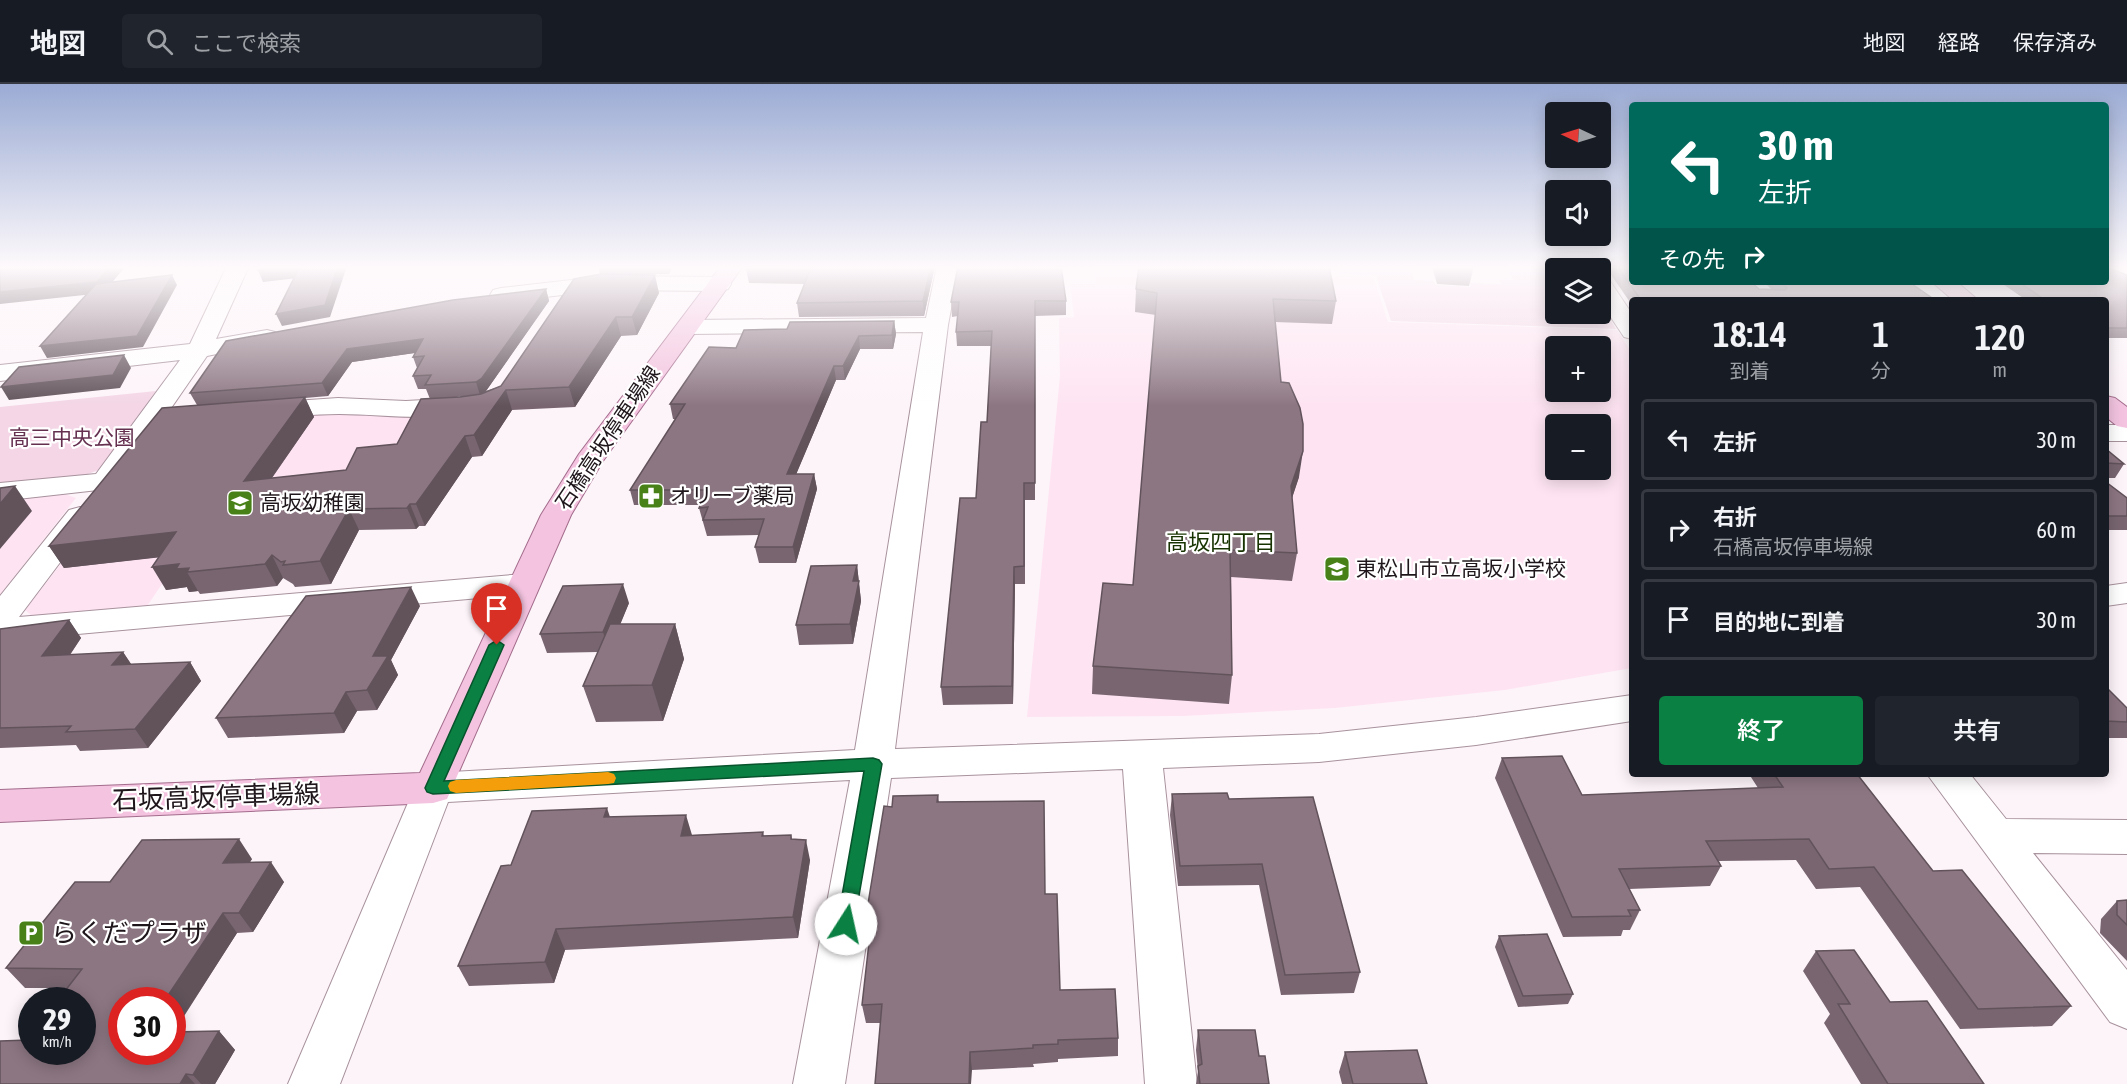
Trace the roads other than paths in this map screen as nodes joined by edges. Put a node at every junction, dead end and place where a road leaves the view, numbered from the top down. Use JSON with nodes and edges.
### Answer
{"nodes":[{"id":1,"x":217,"y":313,"type":"edge"},
{"id":2,"x":698,"y":313,"type":"edge"},
{"id":3,"x":939,"y":313,"type":"edge"},
{"id":4,"x":1619,"y":313,"type":"edge"},
{"id":5,"x":936,"y":325,"type":"junction"},
{"id":6,"x":688,"y":327,"type":"junction"},
{"id":7,"x":1629,"y":327,"type":"edge"},
{"id":8,"x":292,"y":333,"type":"edge"},
{"id":9,"x":199,"y":350,"type":"junction"},
{"id":10,"x":0,"y":373,"type":"edge"},
{"id":11,"x":486,"y":404,"type":"edge"},
{"id":12,"x":2109,"y":406,"type":"edge"},
{"id":13,"x":244,"y":413,"type":"edge"},
{"id":14,"x":185,"y":417,"type":"edge"},
{"id":15,"x":150,"y":420,"type":"junction"},
{"id":16,"x":2127,"y":420,"type":"edge"},
{"id":17,"x":2109,"y":433,"type":"edge"},
{"id":18,"x":2127,"y":433,"type":"edge"},
{"id":19,"x":106,"y":482,"type":"junction"},
{"id":20,"x":0,"y":492,"type":"edge"},
{"id":21,"x":524,"y":584,"type":"junction"},
{"id":22,"x":2127,"y":593,"type":"edge"},
{"id":23,"x":2109,"y":596,"type":"edge"},
{"id":24,"x":0,"y":619,"type":"edge"},
{"id":25,"x":0,"y":630,"type":"edge"},
{"id":26,"x":1629,"y":708,"type":"edge"},
{"id":27,"x":1142,"y":755,"type":"junction"},
{"id":28,"x":873,"y":764,"type":"junction"},
{"id":29,"x":1949,"y":777,"type":"edge"},
{"id":30,"x":433,"y":788,"type":"junction"},
{"id":31,"x":0,"y":806,"type":"edge"},
{"id":32,"x":1994,"y":836,"type":"junction"},
{"id":33,"x":2127,"y":837,"type":"edge"},
{"id":34,"x":2127,"y":1007,"type":"edge"},
{"id":35,"x":314,"y":1084,"type":"edge"},
{"id":36,"x":819,"y":1084,"type":"edge"},
{"id":37,"x":1171,"y":1084,"type":"edge"}],
"edges":[{"from":1,"to":9,"type":"street"},
{"from":2,"to":6,"type":"main road","name":"石橋高坂停車場線"},
{"from":3,"to":5,"type":"street"},
{"from":4,"to":7,"type":"street"},
{"from":5,"to":6,"type":"street"},
{"from":5,"to":28,"type":"street"},
{"from":6,"to":21,"type":"main road","name":"石橋高坂停車場線"},
{"from":8,"to":9,"type":"street"},
{"from":9,"to":10,"type":"street"},
{"from":9,"to":15,"type":"street"},
{"from":11,"to":13,"type":"street"},
{"from":12,"to":16,"type":"main road"},
{"from":14,"to":15,"type":"street"},
{"from":15,"to":19,"type":"street"},
{"from":17,"to":18,"type":"street"},
{"from":19,"to":20,"type":"street"},
{"from":19,"to":24,"type":"street"},
{"from":21,"to":25,"type":"street"},
{"from":21,"to":30,"type":"main road","name":"石橋高坂停車場線"},
{"from":22,"to":23,"type":"street"},
{"from":26,"to":27,"type":"street"},
{"from":27,"to":28,"type":"street"},
{"from":27,"to":37,"type":"street"},
{"from":28,"to":30,"type":"street"},
{"from":28,"to":36,"type":"street"},
{"from":29,"to":32,"type":"street"},
{"from":30,"to":31,"type":"main road","name":"石坂高坂停車場線"},
{"from":30,"to":35,"type":"street"},
{"from":32,"to":33,"type":"street"},
{"from":32,"to":34,"type":"street"}]}
